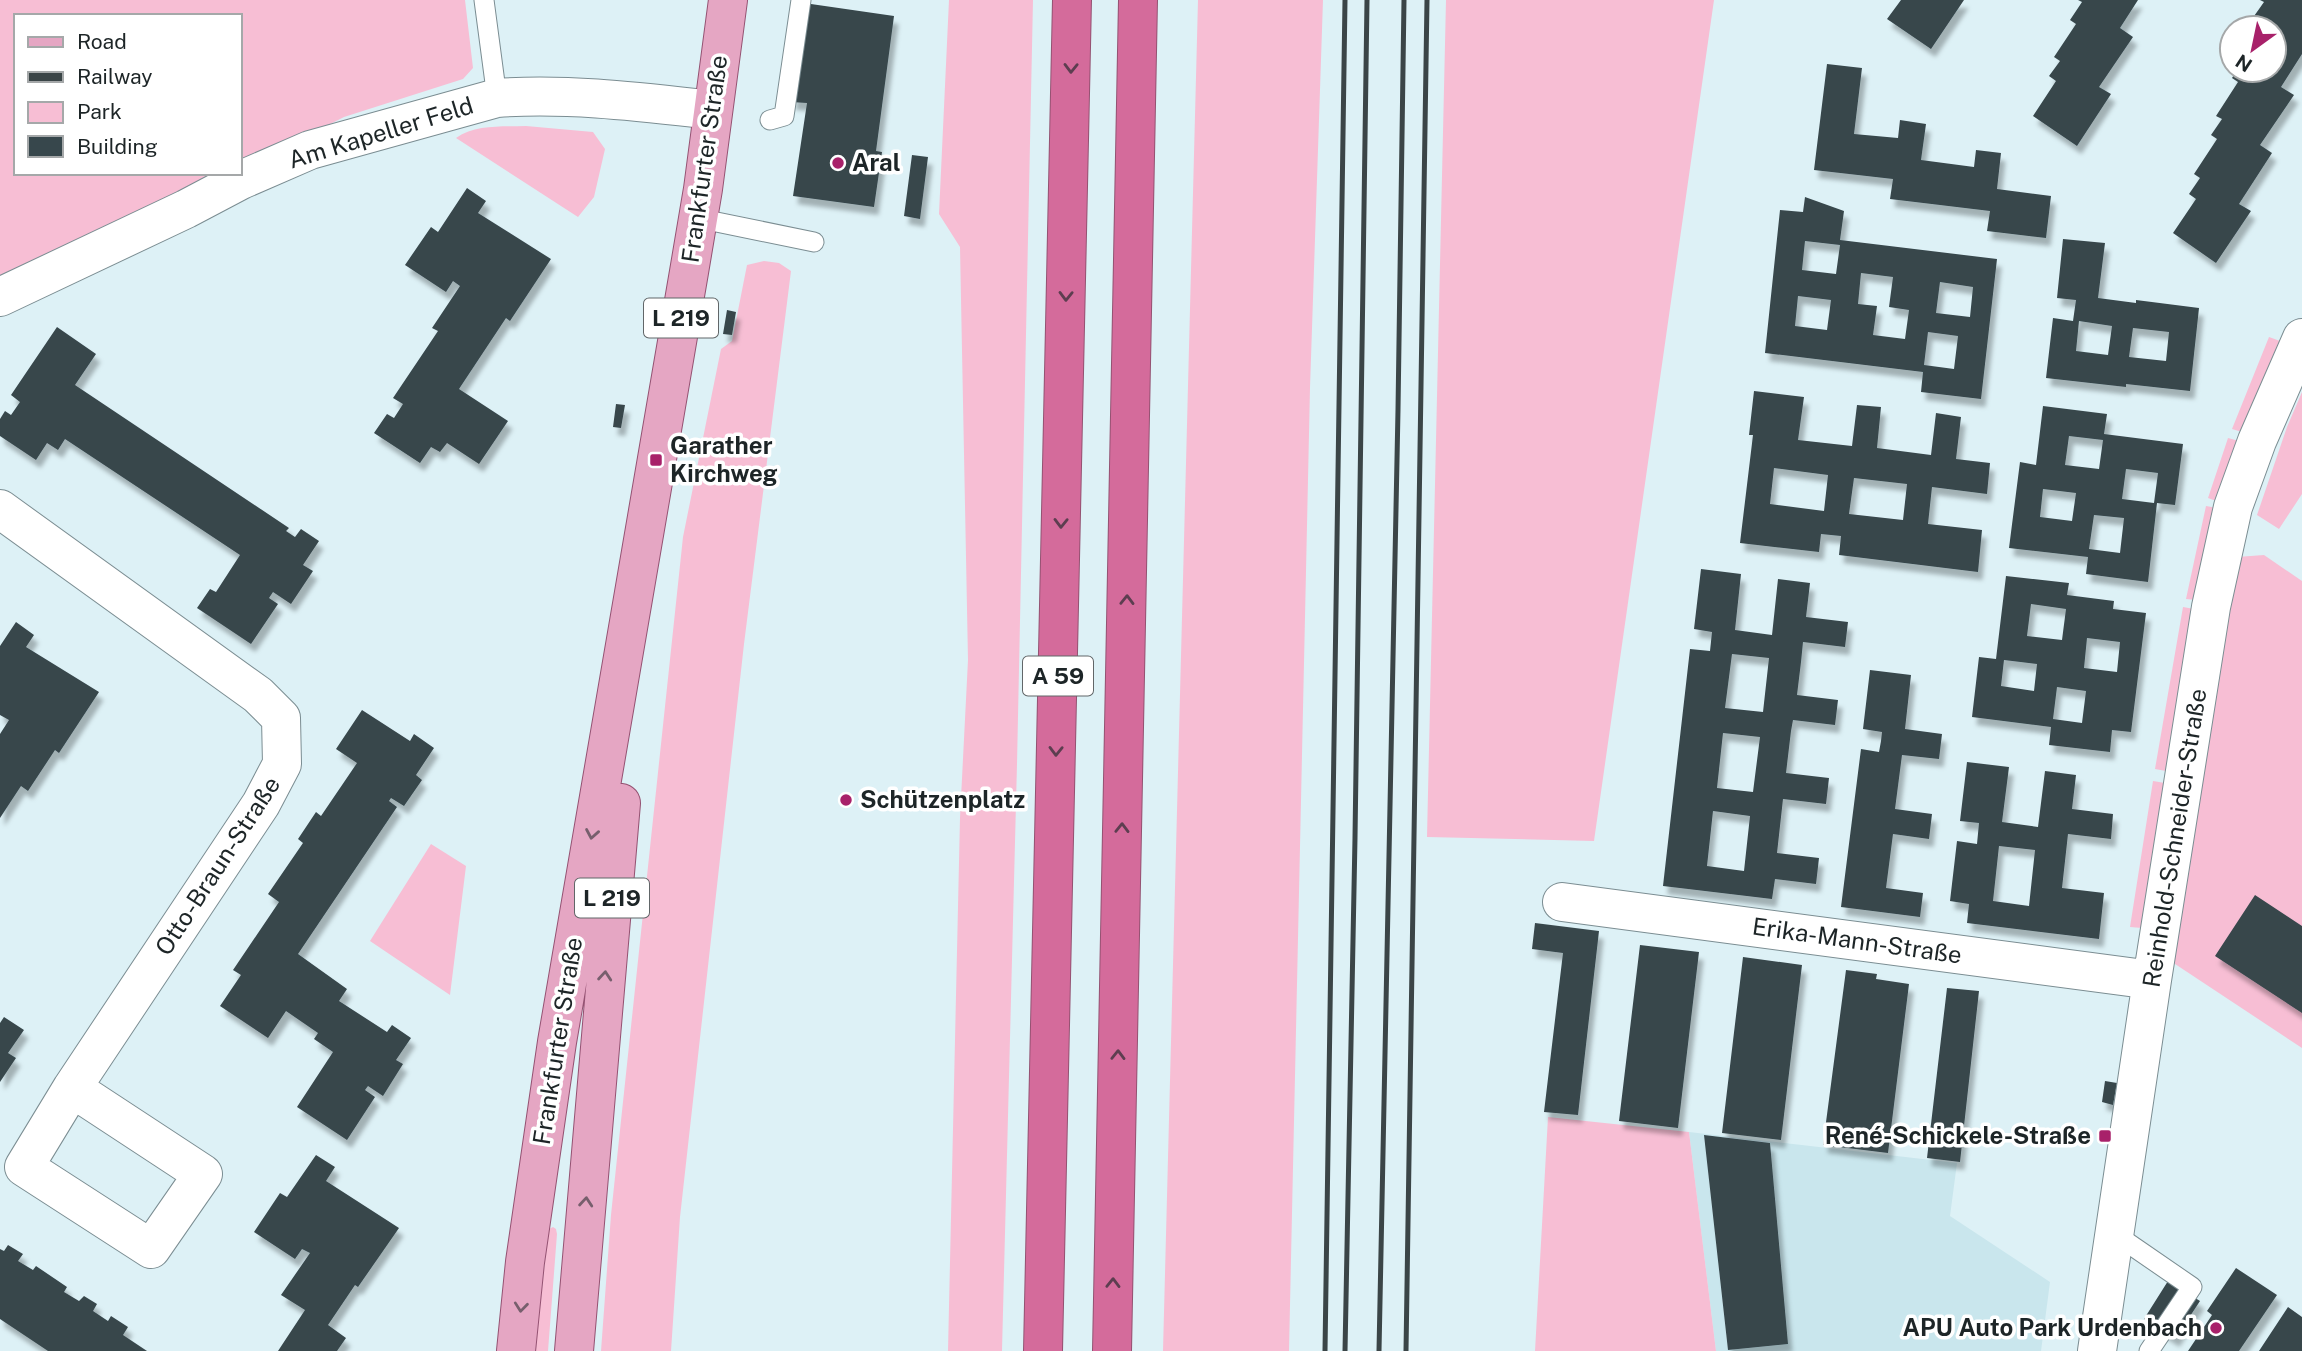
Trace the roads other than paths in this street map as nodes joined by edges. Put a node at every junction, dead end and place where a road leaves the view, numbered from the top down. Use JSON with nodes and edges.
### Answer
{"nodes":[{"id":1,"x":484,"y":0,"type":"edge"},
{"id":2,"x":728,"y":0,"type":"edge"},
{"id":3,"x":802,"y":0,"type":"edge"},
{"id":4,"x":1072,"y":0,"type":"edge"},
{"id":5,"x":1138,"y":0,"type":"edge"},
{"id":6,"x":497,"y":98,"type":"junction"},
{"id":7,"x":712,"y":110,"type":"junction"},
{"id":8,"x":769,"y":120,"type":"dead end"},
{"id":9,"x":698,"y":218,"type":"junction"},
{"id":10,"x":814,"y":242,"type":"dead end"},
{"id":11,"x":0,"y":297,"type":"edge"},
{"id":12,"x":2302,"y":338,"type":"edge"},
{"id":13,"x":0,"y":509,"type":"edge"},
{"id":14,"x":645,"y":525,"type":"junction"},
{"id":15,"x":1562,"y":902,"type":"dead end"},
{"id":16,"x":2152,"y":980,"type":"junction"},
{"id":17,"x":72,"y":1088,"type":"junction"},
{"id":18,"x":2115,"y":1234,"type":"junction"},
{"id":19,"x":516,"y":1351,"type":"edge"},
{"id":20,"x":574,"y":1351,"type":"edge"},
{"id":21,"x":1044,"y":1351,"type":"edge"},
{"id":22,"x":1112,"y":1351,"type":"edge"},
{"id":23,"x":2097,"y":1351,"type":"edge"},
{"id":24,"x":2149,"y":1351,"type":"edge"}],
"edges":[{"from":1,"to":6,"type":"lane","name":"Am Kapeller Feld"},
{"from":2,"to":7,"type":"main road","name":"Frankfurter Straße","number":"L 219"},
{"from":3,"to":8,"type":"lane"},
{"from":4,"to":21,"type":"highway","number":"A 59","one_way":true},
{"from":22,"to":5,"type":"highway","number":"A 59","one_way":true},
{"from":6,"to":7,"type":"street","name":"Am Kapeller Feld"},
{"from":6,"to":11,"type":"street","name":"Am Kapeller Feld"},
{"from":7,"to":9,"type":"main road","name":"Frankfurter Straße","number":"L 219"},
{"from":9,"to":10,"type":"lane"},
{"from":9,"to":14,"type":"main road","name":"Frankfurter Straße","number":"L 219"},
{"from":12,"to":16,"type":"street","name":"Reinhold-Schneider-Straße"},
{"from":13,"to":17,"type":"street","name":"Otto-Braun-Straße"},
{"from":14,"to":19,"type":"main road","name":"Frankfurter Straße","number":"L 219","one_way":true},
{"from":20,"to":14,"type":"main road","name":"Frankfurter Straße","number":"L 219","one_way":true},
{"from":15,"to":16,"type":"street","name":"Erika-Mann-Straße"},
{"from":16,"to":18,"type":"street","name":"Reinhold-Schneider-Straße"},
{"from":17,"to":17,"type":"street","name":"Otto-Braun-Straße"},
{"from":18,"to":23,"type":"street","name":"Reinhold-Schneider-Straße"},
{"from":18,"to":24,"type":"lane"}]}
